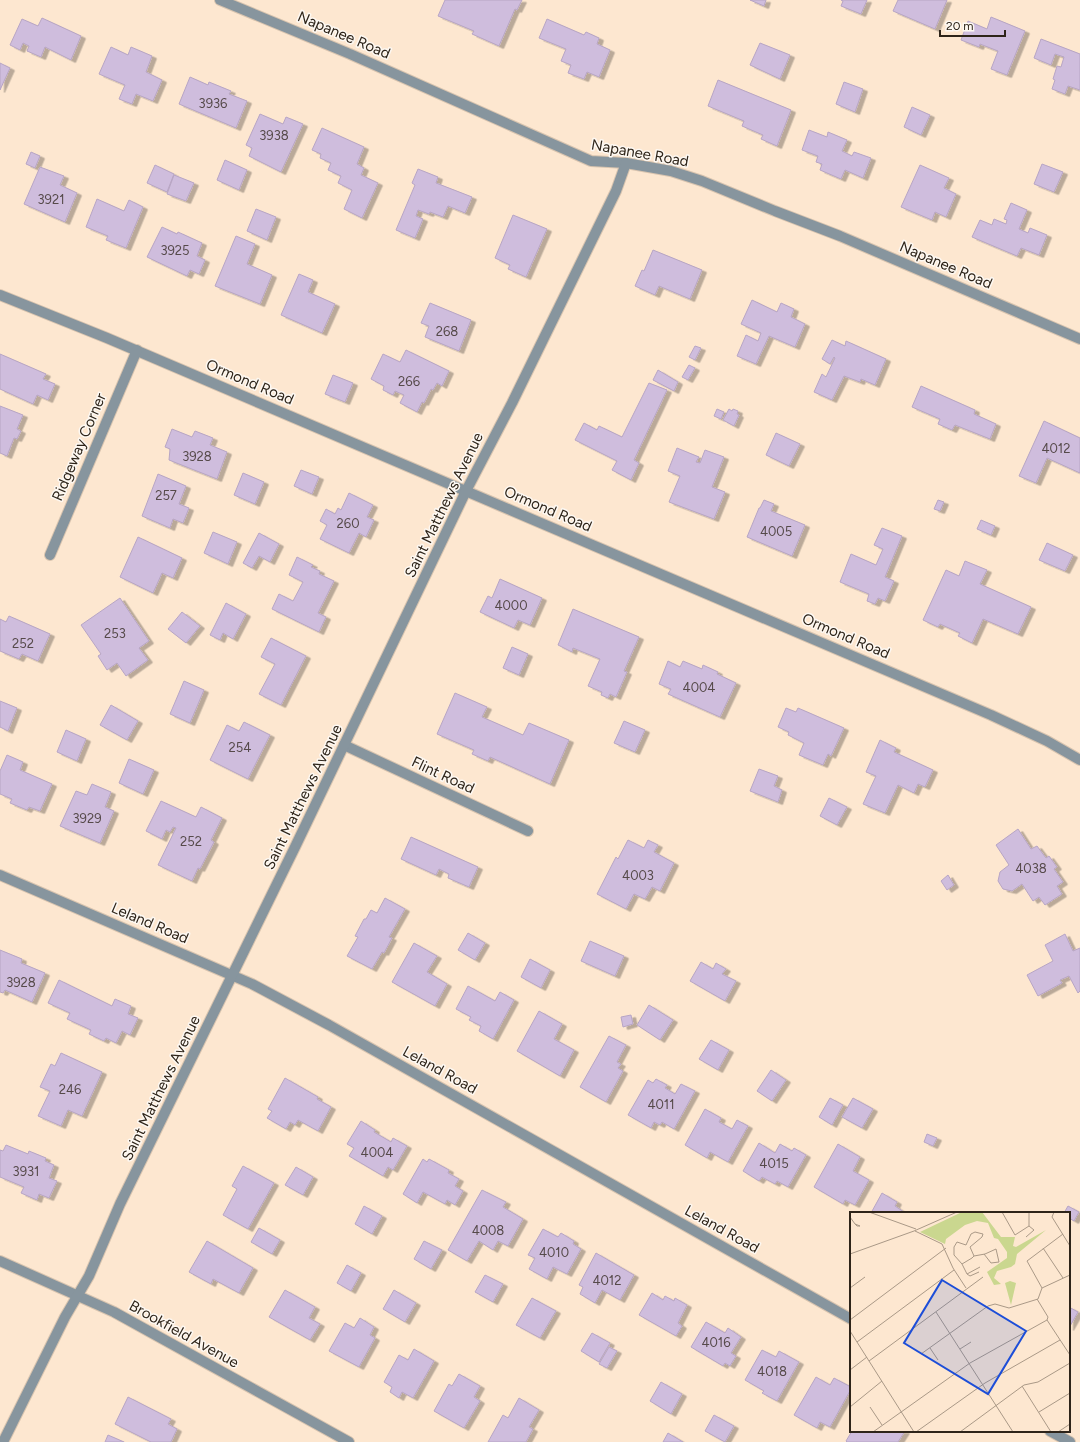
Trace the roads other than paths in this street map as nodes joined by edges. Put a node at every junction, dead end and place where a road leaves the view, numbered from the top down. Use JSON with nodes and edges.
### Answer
{"nodes":[{"id":1,"x":220,"y":0,"type":"edge"},
{"id":2,"x":626,"y":163,"type":"junction"},
{"id":3,"x":0,"y":295,"type":"edge"},
{"id":4,"x":1080,"y":339,"type":"edge"},
{"id":5,"x":137,"y":350,"type":"junction"},
{"id":6,"x":466,"y":490,"type":"junction"},
{"id":7,"x":50,"y":555,"type":"dead end"},
{"id":8,"x":344,"y":746,"type":"junction"},
{"id":9,"x":1080,"y":760,"type":"edge"},
{"id":10,"x":528,"y":831,"type":"dead end"},
{"id":11,"x":0,"y":875,"type":"edge"},
{"id":12,"x":233,"y":976,"type":"junction"},
{"id":13,"x":0,"y":1261,"type":"edge"},
{"id":14,"x":78,"y":1296,"type":"junction"},
{"id":15,"x":850,"y":1318,"type":"edge"},
{"id":16,"x":1052,"y":1432,"type":"edge"},
{"id":17,"x":3,"y":1442,"type":"edge"},
{"id":18,"x":349,"y":1442,"type":"edge"},
{"id":19,"x":1070,"y":1442,"type":"edge"}],
"edges":[{"from":1,"to":2,"type":"street","name":"Napanee Road"},
{"from":2,"to":4,"type":"street","name":"Napanee Road"},
{"from":2,"to":6,"type":"street","name":"Saint Matthews Avenue"},
{"from":3,"to":5,"type":"street","name":"Ormond Road"},
{"from":5,"to":6,"type":"street","name":"Ormond Road"},
{"from":5,"to":7,"type":"street","name":"Ridgeway Corner"},
{"from":6,"to":8,"type":"street","name":"Saint Matthews Avenue"},
{"from":6,"to":9,"type":"street","name":"Ormond Road"},
{"from":8,"to":10,"type":"street","name":"Flint Road"},
{"from":8,"to":12,"type":"street","name":"Saint Matthews Avenue"},
{"from":11,"to":12,"type":"street","name":"Leland Road"},
{"from":12,"to":14,"type":"street","name":"Saint Matthews Avenue"},
{"from":12,"to":15,"type":"street","name":"Leland Road"},
{"from":13,"to":14,"type":"street","name":"Brookfield Avenue"},
{"from":14,"to":17,"type":"street","name":"Saint Matthews Avenue"},
{"from":14,"to":18,"type":"street","name":"Brookfield Avenue"},
{"from":16,"to":19,"type":"street"}]}
